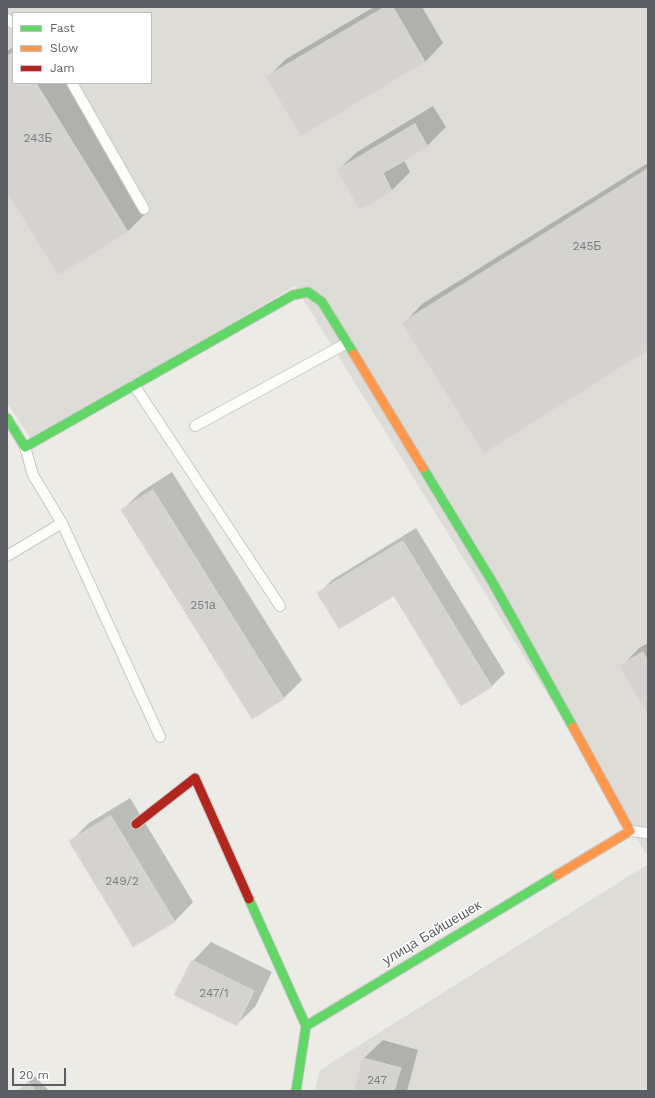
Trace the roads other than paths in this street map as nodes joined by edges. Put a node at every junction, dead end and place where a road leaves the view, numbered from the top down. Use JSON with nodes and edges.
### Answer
{"nodes":[{"id":1,"x":73,"y":84,"type":"edge"},
{"id":2,"x":144,"y":209,"type":"dead end"},
{"id":3,"x":347,"y":343,"type":"junction"},
{"id":4,"x":134,"y":385,"type":"junction"},
{"id":5,"x":7,"y":418,"type":"edge"},
{"id":6,"x":195,"y":426,"type":"dead end"},
{"id":7,"x":25,"y":447,"type":"junction"},
{"id":8,"x":62,"y":522,"type":"junction"},
{"id":9,"x":7,"y":556,"type":"edge"},
{"id":10,"x":280,"y":606,"type":"dead end"},
{"id":11,"x":160,"y":737,"type":"dead end"},
{"id":12,"x":136,"y":824,"type":"dead end"},
{"id":13,"x":630,"y":831,"type":"junction"},
{"id":14,"x":648,"y":833,"type":"edge"},
{"id":15,"x":306,"y":1026,"type":"junction"},
{"id":16,"x":296,"y":1091,"type":"edge"}],
"edges":[{"from":1,"to":2,"type":"lane"},
{"from":3,"to":4,"type":"street"},
{"from":3,"to":6,"type":"lane"},
{"from":3,"to":13,"type":"street"},
{"from":4,"to":7,"type":"street"},
{"from":4,"to":10,"type":"lane"},
{"from":5,"to":7,"type":"street"},
{"from":7,"to":8,"type":"lane"},
{"from":8,"to":9,"type":"lane"},
{"from":8,"to":11,"type":"lane"},
{"from":12,"to":15,"type":"street"},
{"from":13,"to":14,"type":"lane"},
{"from":13,"to":15,"type":"street","name":"улица Байшешек"},
{"from":15,"to":16,"type":"street"}]}
